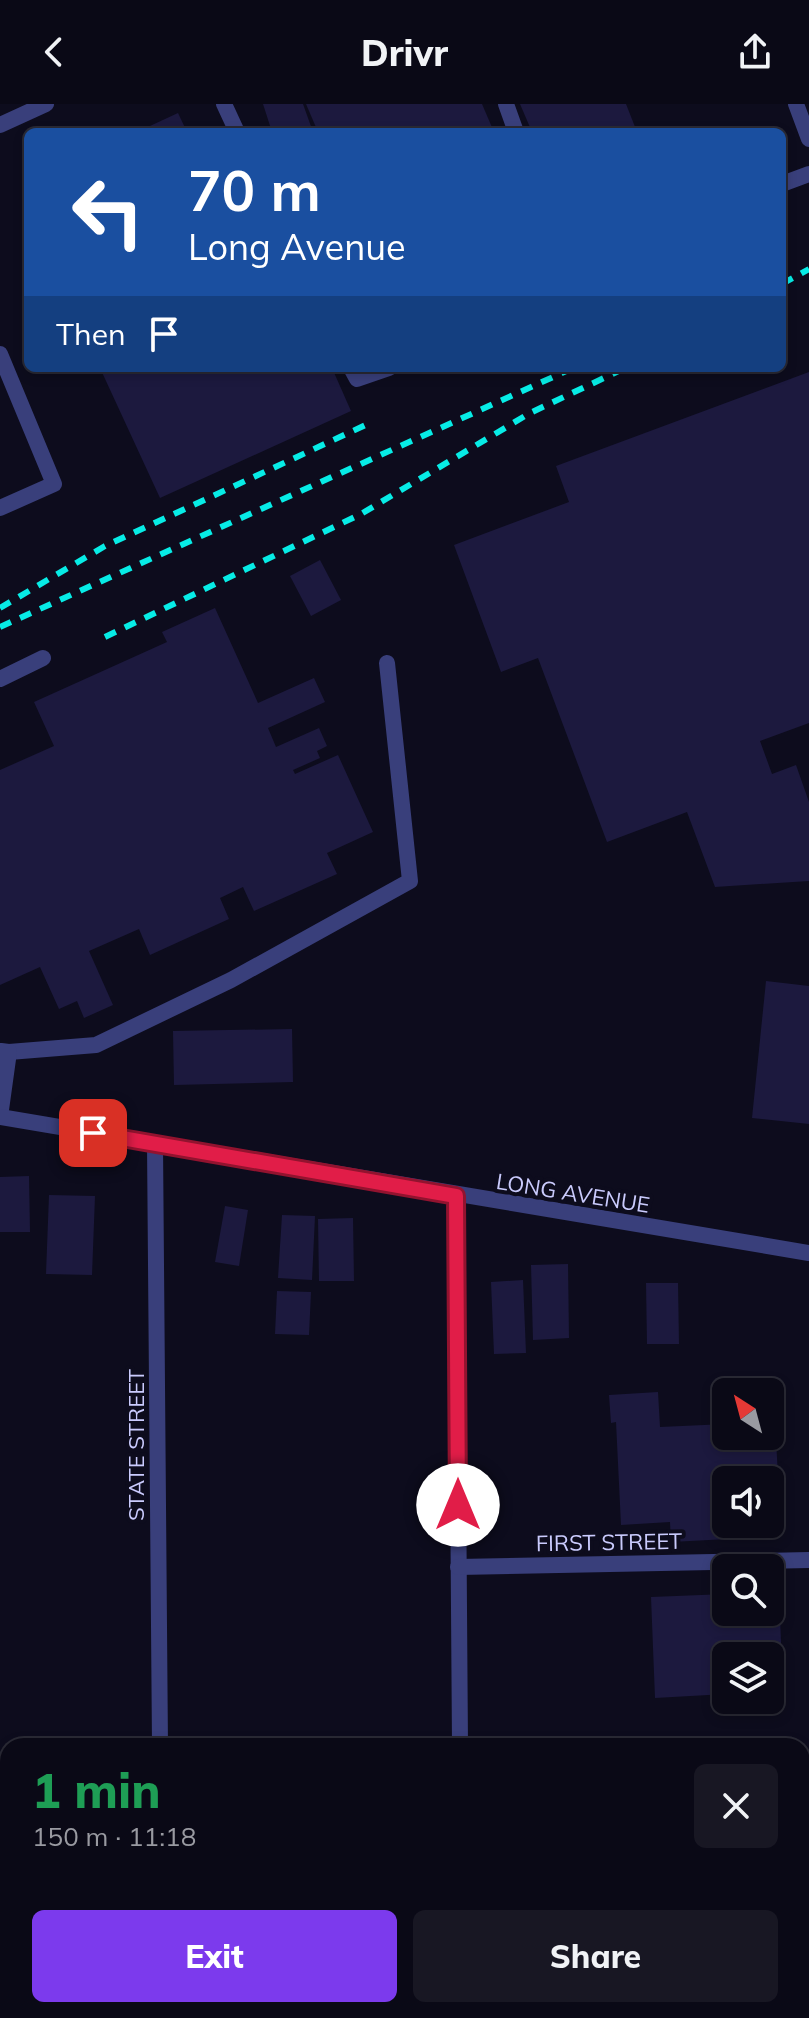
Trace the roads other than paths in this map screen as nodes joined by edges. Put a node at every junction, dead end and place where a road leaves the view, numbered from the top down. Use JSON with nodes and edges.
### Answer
{"nodes":[{"id":1,"x":46,"y":104,"type":"edge"},
{"id":2,"x":224,"y":104,"type":"edge"},
{"id":3,"x":506,"y":104,"type":"edge"},
{"id":4,"x":796,"y":104,"type":"edge"},
{"id":5,"x":0,"y":125,"type":"edge"},
{"id":6,"x":235,"y":128,"type":"edge"},
{"id":7,"x":515,"y":128,"type":"edge"},
{"id":8,"x":809,"y":139,"type":"edge"},
{"id":9,"x":809,"y":174,"type":"edge"},
{"id":10,"x":786,"y":183,"type":"edge"},
{"id":11,"x":0,"y":354,"type":"edge"},
{"id":12,"x":353,"y":372,"type":"edge"},
{"id":13,"x":377,"y":372,"type":"edge"},
{"id":14,"x":0,"y":508,"type":"edge"},
{"id":15,"x":43,"y":658,"type":"dead end"},
{"id":16,"x":387,"y":663,"type":"dead end"},
{"id":17,"x":0,"y":679,"type":"edge"},
{"id":18,"x":4,"y":1052,"type":"edge"},
{"id":19,"x":0,"y":1117,"type":"edge"},
{"id":20,"x":155,"y":1144,"type":"junction"},
{"id":21,"x":456,"y":1196,"type":"junction"},
{"id":22,"x":809,"y":1253,"type":"edge"},
{"id":23,"x":809,"y":1560,"type":"edge"},
{"id":24,"x":458,"y":1567,"type":"junction"},
{"id":25,"x":160,"y":1738,"type":"edge"},
{"id":26,"x":460,"y":1738,"type":"edge"}],
"edges":[{"from":1,"to":5,"type":"street"},
{"from":2,"to":6,"type":"street"},
{"from":3,"to":7,"type":"street"},
{"from":4,"to":8,"type":"street"},
{"from":9,"to":10,"type":"street"},
{"from":11,"to":14,"type":"street"},
{"from":12,"to":13,"type":"street"},
{"from":15,"to":17,"type":"street"},
{"from":16,"to":18,"type":"street"},
{"from":18,"to":19,"type":"street"},
{"from":19,"to":20,"type":"street","name":"LONG AVENUE"},
{"from":20,"to":21,"type":"street","name":"LONG AVENUE"},
{"from":20,"to":25,"type":"street","name":"STATE STREET"},
{"from":21,"to":22,"type":"street","name":"LONG AVENUE"},
{"from":21,"to":24,"type":"street"},
{"from":23,"to":24,"type":"street","name":"FIRST STREET"},
{"from":24,"to":26,"type":"street"}]}
